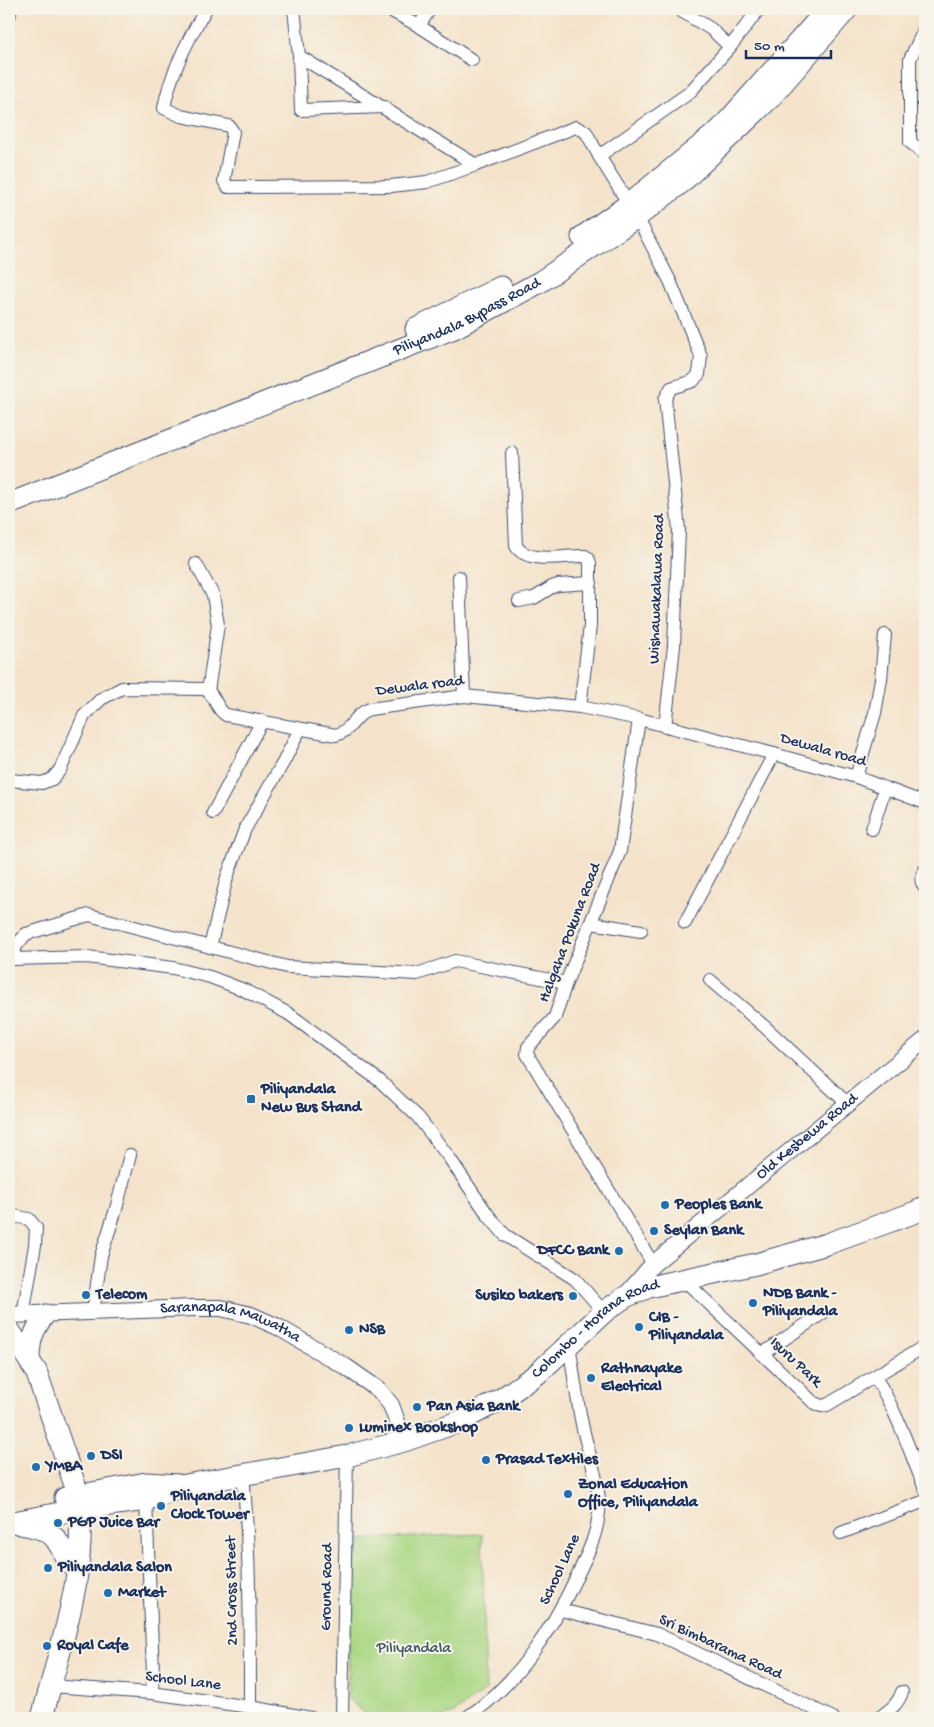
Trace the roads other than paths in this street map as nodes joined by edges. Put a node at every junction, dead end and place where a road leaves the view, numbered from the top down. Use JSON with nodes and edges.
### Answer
{"nodes":[{"id":1,"x":11,"y":9,"type":"edge"},
{"id":2,"x":206,"y":9,"type":"edge"},
{"id":3,"x":294,"y":9,"type":"edge"},
{"id":4,"x":388,"y":9,"type":"edge"},
{"id":5,"x":430,"y":9,"type":"edge"},
{"id":6,"x":678,"y":9,"type":"edge"},
{"id":7,"x":760,"y":9,"type":"edge"},
{"id":8,"x":828,"y":9,"type":"edge"},
{"id":9,"x":847,"y":9,"type":"edge"},
{"id":10,"x":9,"y":17,"type":"edge"},
{"id":11,"x":420,"y":26,"type":"junction"},
{"id":12,"x":925,"y":28,"type":"edge"},
{"id":13,"x":730,"y":47,"type":"junction"},
{"id":14,"x":299,"y":56,"type":"junction"},
{"id":15,"x":472,"y":60,"type":"dead end"},
{"id":16,"x":384,"y":107,"type":"junction"},
{"id":17,"x":925,"y":154,"type":"edge"},
{"id":18,"x":599,"y":156,"type":"junction"},
{"id":19,"x":476,"y":166,"type":"junction"},
{"id":20,"x":633,"y":211,"type":"junction"},
{"id":21,"x":512,"y":453,"type":"dead end"},
{"id":22,"x":9,"y":489,"type":"edge"},
{"id":23,"x":9,"y":504,"type":"edge"},
{"id":24,"x":196,"y":564,"type":"dead end"},
{"id":25,"x":459,"y":577,"type":"dead end"},
{"id":26,"x":591,"y":584,"type":"junction"},
{"id":27,"x":519,"y":601,"type":"dead end"},
{"id":28,"x":885,"y":635,"type":"dead end"},
{"id":29,"x":208,"y":691,"type":"junction"},
{"id":30,"x":464,"y":696,"type":"junction"},
{"id":31,"x":580,"y":707,"type":"junction"},
{"id":32,"x":639,"y":719,"type":"junction"},
{"id":33,"x":262,"y":722,"type":"junction"},
{"id":34,"x":665,"y":727,"type":"junction"},
{"id":35,"x":300,"y":729,"type":"junction"},
{"id":36,"x":774,"y":754,"type":"junction"},
{"id":37,"x":856,"y":777,"type":"junction"},
{"id":38,"x":9,"y":780,"type":"edge"},
{"id":39,"x":885,"y":788,"type":"junction"},
{"id":40,"x":925,"y":803,"type":"edge"},
{"id":41,"x":213,"y":813,"type":"dead end"},
{"id":42,"x":872,"y":829,"type":"dead end"},
{"id":43,"x":925,"y":870,"type":"edge"},
{"id":44,"x":925,"y":888,"type":"edge"},
{"id":45,"x":591,"y":922,"type":"junction"},
{"id":46,"x":685,"y":923,"type":"dead end"},
{"id":47,"x":641,"y":931,"type":"dead end"},
{"id":48,"x":210,"y":947,"type":"junction"},
{"id":49,"x":10,"y":959,"type":"edge"},
{"id":50,"x":710,"y":980,"type":"dead end"},
{"id":51,"x":566,"y":983,"type":"junction"},
{"id":52,"x":925,"y":1040,"type":"edge"},
{"id":53,"x":848,"y":1104,"type":"junction"},
{"id":54,"x":130,"y":1155,"type":"dead end"},
{"id":55,"x":925,"y":1207,"type":"edge"},
{"id":56,"x":9,"y":1215,"type":"edge"},
{"id":57,"x":653,"y":1264,"type":"junction"},
{"id":58,"x":683,"y":1279,"type":"junction"},
{"id":59,"x":625,"y":1297,"type":"junction"},
{"id":60,"x":93,"y":1312,"type":"junction"},
{"id":61,"x":604,"y":1312,"type":"junction"},
{"id":62,"x":823,"y":1312,"type":"dead end"},
{"id":63,"x":46,"y":1314,"type":"junction"},
{"id":64,"x":13,"y":1320,"type":"edge"},
{"id":65,"x":569,"y":1344,"type":"junction"},
{"id":66,"x":925,"y":1346,"type":"edge"},
{"id":67,"x":9,"y":1347,"type":"edge"},
{"id":68,"x":762,"y":1354,"type":"junction"},
{"id":69,"x":30,"y":1361,"type":"junction"},
{"id":70,"x":875,"y":1377,"type":"junction"},
{"id":71,"x":404,"y":1441,"type":"junction"},
{"id":72,"x":347,"y":1456,"type":"junction"},
{"id":73,"x":243,"y":1474,"type":"junction"},
{"id":74,"x":186,"y":1485,"type":"junction"},
{"id":75,"x":925,"y":1489,"type":"edge"},
{"id":76,"x":146,"y":1500,"type":"junction"},
{"id":77,"x":925,"y":1501,"type":"edge"},
{"id":78,"x":72,"y":1503,"type":"junction"},
{"id":79,"x":10,"y":1519,"type":"edge"},
{"id":80,"x":840,"y":1533,"type":"dead end"},
{"id":81,"x":68,"y":1563,"type":"junction"},
{"id":82,"x":561,"y":1610,"type":"junction"},
{"id":83,"x":58,"y":1654,"type":"junction"},
{"id":84,"x":50,"y":1686,"type":"junction"},
{"id":85,"x":902,"y":1692,"type":"dead end"},
{"id":86,"x":152,"y":1693,"type":"junction"},
{"id":87,"x":250,"y":1707,"type":"junction"},
{"id":88,"x":42,"y":1718,"type":"edge"},
{"id":89,"x":311,"y":1718,"type":"edge"},
{"id":90,"x":342,"y":1718,"type":"edge"},
{"id":91,"x":466,"y":1718,"type":"edge"},
{"id":92,"x":833,"y":1718,"type":"edge"},
{"id":93,"x":879,"y":1718,"type":"edge"}],
"edges":[{"from":1,"to":10,"type":"street"},
{"from":2,"to":19,"type":"street","name":"Wishawakalawa Road"},
{"from":3,"to":14,"type":"street"},
{"from":4,"to":11,"type":"street"},
{"from":5,"to":11,"type":"street"},
{"from":6,"to":13,"type":"street"},
{"from":7,"to":13,"type":"street"},
{"from":8,"to":20,"type":"main road","name":"Piliyandala Bypass Road"},
{"from":9,"to":20,"type":"main road","name":"Piliyandala Bypass Road"},
{"from":11,"to":15,"type":"street"},
{"from":12,"to":17,"type":"street"},
{"from":13,"to":18,"type":"street"},
{"from":14,"to":16,"type":"street"},
{"from":14,"to":16,"type":"street"},
{"from":16,"to":19,"type":"street"},
{"from":18,"to":19,"type":"street","name":"Wishawakalawa Road"},
{"from":18,"to":20,"type":"street","name":"Wishawakalawa Road"},
{"from":20,"to":22,"type":"main road","name":"Piliyandala Bypass Road"},
{"from":20,"to":23,"type":"main road","name":"Piliyandala Bypass Road"},
{"from":20,"to":34,"type":"street","name":"Wishawakalawa Road"},
{"from":21,"to":26,"type":"street"},
{"from":24,"to":29,"type":"street"},
{"from":25,"to":30,"type":"street"},
{"from":26,"to":27,"type":"street"},
{"from":26,"to":31,"type":"street"},
{"from":28,"to":37,"type":"street"},
{"from":29,"to":33,"type":"street","name":"Dewala road"},
{"from":29,"to":38,"type":"street"},
{"from":30,"to":31,"type":"street","name":"Dewala road"},
{"from":30,"to":35,"type":"street","name":"Dewala road"},
{"from":31,"to":32,"type":"street","name":"Dewala road"},
{"from":32,"to":34,"type":"street","name":"Dewala road"},
{"from":32,"to":45,"type":"street","name":"Halgaha Pokuna Road"},
{"from":33,"to":35,"type":"street","name":"Dewala road"},
{"from":33,"to":41,"type":"street"},
{"from":34,"to":36,"type":"street","name":"Dewala road"},
{"from":35,"to":48,"type":"street"},
{"from":36,"to":37,"type":"street","name":"Dewala road"},
{"from":36,"to":46,"type":"street"},
{"from":37,"to":39,"type":"street","name":"Dewala road"},
{"from":39,"to":40,"type":"street","name":"Dewala road"},
{"from":39,"to":42,"type":"street"},
{"from":43,"to":44,"type":"street"},
{"from":45,"to":47,"type":"street"},
{"from":45,"to":51,"type":"street","name":"Halgaha Pokuna Road"},
{"from":48,"to":49,"type":"street"},
{"from":48,"to":51,"type":"street"},
{"from":49,"to":61,"type":"street"},
{"from":50,"to":53,"type":"street"},
{"from":51,"to":57,"type":"street","name":"Halgaha Pokuna Road"},
{"from":52,"to":53,"type":"street","name":"Old Kesbewa Road"},
{"from":53,"to":57,"type":"street","name":"Old Kesbewa Road"},
{"from":54,"to":60,"type":"street"},
{"from":55,"to":58,"type":"main road","name":"Colombo - Horana Road"},
{"from":56,"to":64,"type":"street"},
{"from":57,"to":59,"type":"street","name":"Old Kesbewa Road"},
{"from":58,"to":59,"type":"main road","name":"Colombo - Horana Road"},
{"from":58,"to":68,"type":"street","name":"Isuru Park"},
{"from":59,"to":61,"type":"main road","name":"Colombo - Horana Road"},
{"from":60,"to":63,"type":"street","name":"Saranapala Mawatha"},
{"from":60,"to":71,"type":"street","name":"Saranapala Mawatha"},
{"from":61,"to":65,"type":"main road","name":"Colombo - Horana Road"},
{"from":62,"to":68,"type":"street"},
{"from":63,"to":64,"type":"street","name":"Saranapala Mawatha"},
{"from":63,"to":69,"type":"main road"},
{"from":64,"to":69,"type":"main road"},
{"from":65,"to":71,"type":"main road","name":"Colombo - Horana Road"},
{"from":65,"to":82,"type":"street","name":"School Lane"},
{"from":66,"to":70,"type":"street","name":"Isuru Park"},
{"from":67,"to":78,"type":"main road"},
{"from":68,"to":70,"type":"street","name":"Isuru Park"},
{"from":69,"to":78,"type":"main road"},
{"from":70,"to":75,"type":"street"},
{"from":71,"to":72,"type":"main road","name":"Colombo - Horana Road"},
{"from":72,"to":73,"type":"main road","name":"Colombo - Horana Road"},
{"from":72,"to":90,"type":"street","name":"Ground Road"},
{"from":73,"to":74,"type":"main road","name":"Colombo - Horana Road"},
{"from":73,"to":87,"type":"street","name":"2nd Cross Street"},
{"from":74,"to":76,"type":"main road"},
{"from":74,"to":78,"type":"main road"},
{"from":76,"to":78,"type":"main road"},
{"from":76,"to":86,"type":"street"},
{"from":77,"to":80,"type":"street"},
{"from":78,"to":79,"type":"main road"},
{"from":78,"to":81,"type":"main road"},
{"from":78,"to":83,"type":"main road"},
{"from":79,"to":81,"type":"main road"},
{"from":81,"to":83,"type":"main road"},
{"from":82,"to":91,"type":"street","name":"School Lane"},
{"from":82,"to":92,"type":"street","name":"Sri Bimbarama Road"},
{"from":83,"to":84,"type":"main road"},
{"from":84,"to":86,"type":"street","name":"School Lane"},
{"from":84,"to":88,"type":"main road"},
{"from":85,"to":93,"type":"street"},
{"from":86,"to":87,"type":"street","name":"School Lane"},
{"from":87,"to":89,"type":"street","name":"School Lane"}]}
